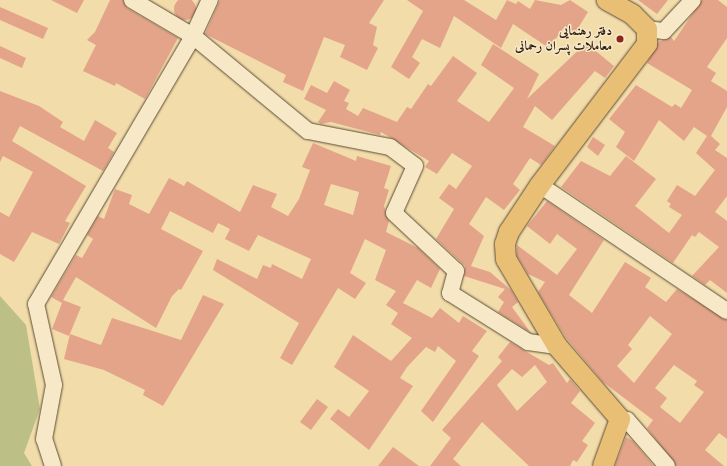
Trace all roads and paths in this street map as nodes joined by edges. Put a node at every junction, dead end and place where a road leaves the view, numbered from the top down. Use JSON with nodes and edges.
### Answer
{"nodes":[{"id":1,"x":132,"y":0,"type":"edge"},
{"id":2,"x":210,"y":0,"type":"edge"},
{"id":3,"x":607,"y":0,"type":"edge"},
{"id":4,"x":694,"y":0,"type":"edge"},
{"id":5,"x":647,"y":29,"type":"junction"},
{"id":6,"x":193,"y":36,"type":"junction"},
{"id":7,"x":540,"y":185,"type":"junction"},
{"id":8,"x":727,"y":311,"type":"edge"},
{"id":9,"x":557,"y":346,"type":"junction"},
{"id":10,"x":620,"y":419,"type":"junction"},
{"id":11,"x":52,"y":466,"type":"edge"},
{"id":12,"x":603,"y":466,"type":"edge"},
{"id":13,"x":667,"y":466,"type":"edge"}],
"edges":[{"from":1,"to":6,"type":"street"},
{"from":2,"to":6,"type":"street"},
{"from":3,"to":5,"type":"main road"},
{"from":4,"to":5,"type":"street"},
{"from":5,"to":7,"type":"main road"},
{"from":6,"to":9,"type":"street"},
{"from":6,"to":11,"type":"street"},
{"from":7,"to":8,"type":"street"},
{"from":7,"to":9,"type":"main road"},
{"from":9,"to":10,"type":"main road"},
{"from":10,"to":12,"type":"main road"},
{"from":10,"to":13,"type":"street"}]}
